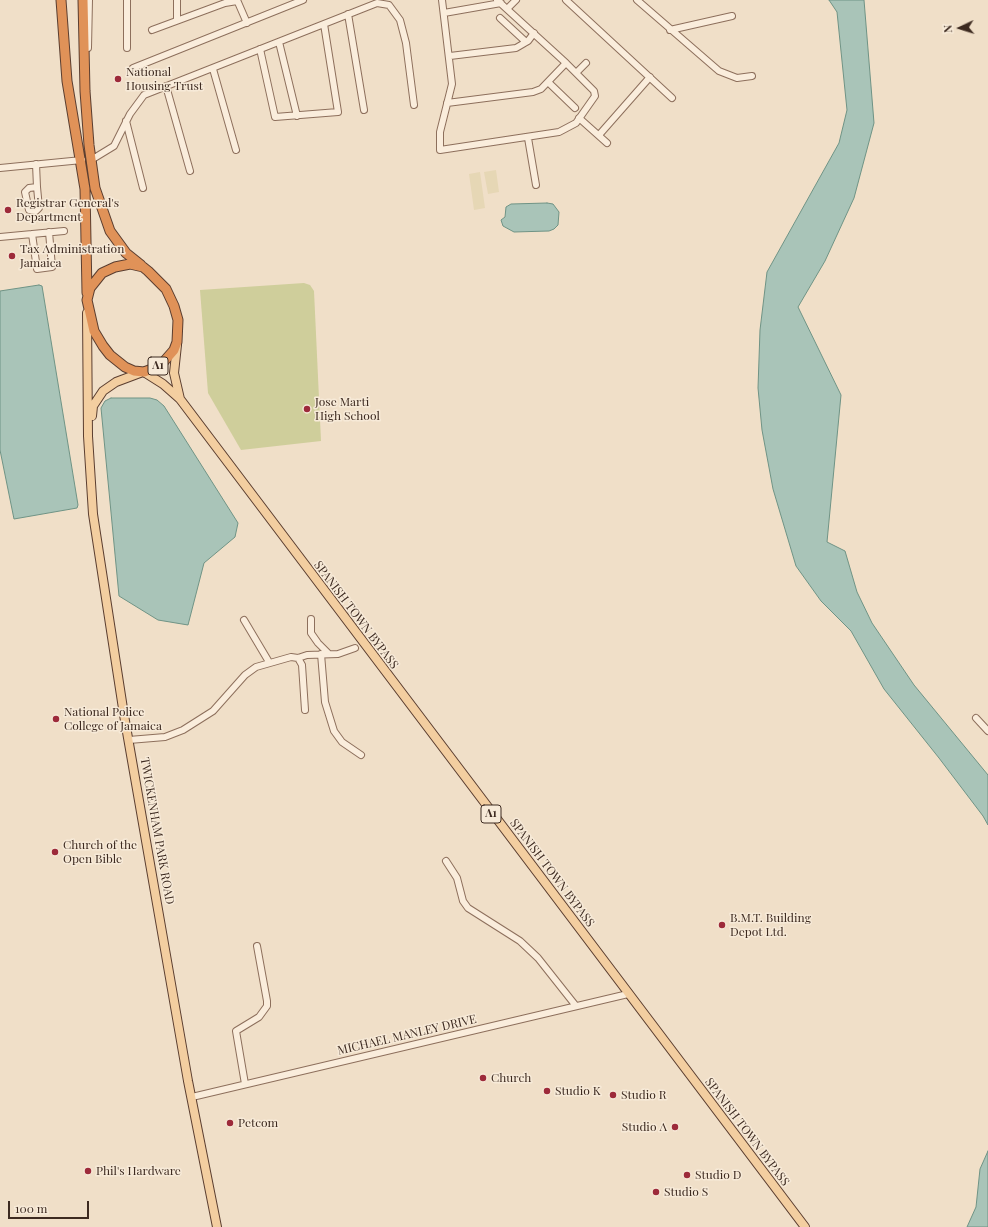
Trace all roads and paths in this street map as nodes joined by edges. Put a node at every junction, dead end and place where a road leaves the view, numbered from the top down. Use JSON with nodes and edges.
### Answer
{"nodes":[{"id":1,"x":61,"y":0,"type":"edge"},
{"id":2,"x":83,"y":0,"type":"edge"},
{"id":3,"x":89,"y":0,"type":"edge"},
{"id":4,"x":127,"y":0,"type":"edge"},
{"id":5,"x":177,"y":0,"type":"edge"},
{"id":6,"x":303,"y":0,"type":"edge"},
{"id":7,"x":442,"y":0,"type":"edge"},
{"id":8,"x":516,"y":0,"type":"edge"},
{"id":9,"x":566,"y":0,"type":"edge"},
{"id":10,"x":637,"y":0,"type":"edge"},
{"id":11,"x":225,"y":1,"type":"edge"},
{"id":12,"x":237,"y":1,"type":"edge"},
{"id":13,"x":499,"y":2,"type":"edge"},
{"id":14,"x":507,"y":9,"type":"junction"},
{"id":15,"x":444,"y":13,"type":"junction"},
{"id":16,"x":348,"y":14,"type":"junction"},
{"id":17,"x":732,"y":16,"type":"dead end"},
{"id":18,"x":500,"y":18,"type":"dead end"},
{"id":19,"x":178,"y":20,"type":"junction"},
{"id":20,"x":247,"y":23,"type":"junction"},
{"id":21,"x":324,"y":24,"type":"junction"},
{"id":22,"x":152,"y":30,"type":"dead end"},
{"id":23,"x":670,"y":30,"type":"junction"},
{"id":24,"x":534,"y":33,"type":"junction"},
{"id":25,"x":279,"y":42,"type":"junction"},
{"id":26,"x":526,"y":42,"type":"junction"},
{"id":27,"x":127,"y":48,"type":"dead end"},
{"id":28,"x":260,"y":49,"type":"junction"},
{"id":29,"x":450,"y":56,"type":"junction"},
{"id":30,"x":84,"y":62,"type":"junction"},
{"id":31,"x":586,"y":62,"type":"dead end"},
{"id":32,"x":566,"y":63,"type":"junction"},
{"id":33,"x":133,"y":68,"type":"dead end"},
{"id":34,"x":213,"y":69,"type":"junction"},
{"id":35,"x":576,"y":73,"type":"junction"},
{"id":36,"x":752,"y":76,"type":"dead end"},
{"id":37,"x":650,"y":77,"type":"junction"},
{"id":38,"x":548,"y":82,"type":"junction"},
{"id":39,"x":166,"y":86,"type":"junction"},
{"id":40,"x":672,"y":98,"type":"dead end"},
{"id":41,"x":447,"y":103,"type":"junction"},
{"id":42,"x":414,"y":105,"type":"dead end"},
{"id":43,"x":575,"y":108,"type":"dead end"},
{"id":44,"x":364,"y":110,"type":"dead end"},
{"id":45,"x":297,"y":116,"type":"junction"},
{"id":46,"x":579,"y":118,"type":"junction"},
{"id":47,"x":126,"y":121,"type":"junction"},
{"id":48,"x":599,"y":135,"type":"junction"},
{"id":49,"x":528,"y":138,"type":"junction"},
{"id":50,"x":607,"y":142,"type":"dead end"},
{"id":51,"x":236,"y":150,"type":"dead end"},
{"id":52,"x":86,"y":160,"type":"junction"},
{"id":53,"x":36,"y":164,"type":"junction"},
{"id":54,"x":0,"y":168,"type":"edge"},
{"id":55,"x":190,"y":171,"type":"dead end"},
{"id":56,"x":536,"y":185,"type":"dead end"},
{"id":57,"x":37,"y":187,"type":"dead end"},
{"id":58,"x":143,"y":188,"type":"dead end"},
{"id":59,"x":64,"y":231,"type":"dead end"},
{"id":60,"x":49,"y":232,"type":"junction"},
{"id":61,"x":32,"y":234,"type":"junction"},
{"id":62,"x":0,"y":237,"type":"edge"},
{"id":63,"x":143,"y":267,"type":"junction"},
{"id":64,"x":87,"y":298,"type":"junction"},
{"id":65,"x":177,"y":342,"type":"junction"},
{"id":66,"x":142,"y":373,"type":"junction"},
{"id":67,"x":180,"y":399,"type":"junction"},
{"id":68,"x":88,"y":436,"type":"junction"},
{"id":69,"x":311,"y":619,"type":"dead end"},
{"id":70,"x":244,"y":620,"type":"dead end"},
{"id":71,"x":354,"y":648,"type":"dead end"},
{"id":72,"x":321,"y":654,"type":"junction"},
{"id":73,"x":329,"y":654,"type":"junction"},
{"id":74,"x":298,"y":658,"type":"junction"},
{"id":75,"x":269,"y":662,"type":"junction"},
{"id":76,"x":305,"y":710,"type":"dead end"},
{"id":77,"x":976,"y":718,"type":"dead end"},
{"id":78,"x":988,"y":731,"type":"edge"},
{"id":79,"x":129,"y":740,"type":"junction"},
{"id":80,"x":361,"y":755,"type":"dead end"},
{"id":81,"x":446,"y":861,"type":"dead end"},
{"id":82,"x":257,"y":946,"type":"dead end"},
{"id":83,"x":628,"y":994,"type":"junction"},
{"id":84,"x":576,"y":1006,"type":"junction"},
{"id":85,"x":245,"y":1084,"type":"junction"},
{"id":86,"x":192,"y":1098,"type":"junction"},
{"id":87,"x":216,"y":1227,"type":"edge"},
{"id":88,"x":805,"y":1227,"type":"edge"}],
"edges":[{"from":1,"to":52,"type":"highway","number":"A1"},
{"from":2,"to":30,"type":"highway","number":"A1"},
{"from":3,"to":30,"type":"street"},
{"from":4,"to":27,"type":"street"},
{"from":5,"to":19,"type":"street"},
{"from":6,"to":20,"type":"street"},
{"from":7,"to":15,"type":"street"},
{"from":8,"to":14,"type":"street"},
{"from":9,"to":37,"type":"street"},
{"from":10,"to":23,"type":"street"},
{"from":11,"to":12,"type":"street"},
{"from":11,"to":19,"type":"street"},
{"from":12,"to":20,"type":"street"},
{"from":13,"to":14,"type":"street"},
{"from":13,"to":15,"type":"street"},
{"from":14,"to":24,"type":"street"},
{"from":15,"to":29,"type":"street"},
{"from":16,"to":21,"type":"street"},
{"from":16,"to":42,"type":"street"},
{"from":16,"to":44,"type":"street"},
{"from":17,"to":23,"type":"street"},
{"from":18,"to":26,"type":"street"},
{"from":19,"to":22,"type":"street"},
{"from":20,"to":33,"type":"street"},
{"from":21,"to":25,"type":"street"},
{"from":21,"to":45,"type":"street"},
{"from":23,"to":36,"type":"street"},
{"from":24,"to":26,"type":"street"},
{"from":24,"to":32,"type":"street"},
{"from":25,"to":28,"type":"street"},
{"from":25,"to":45,"type":"street"},
{"from":26,"to":29,"type":"street"},
{"from":28,"to":34,"type":"street"},
{"from":28,"to":45,"type":"street"},
{"from":29,"to":41,"type":"street"},
{"from":30,"to":52,"type":"highway","number":"A1"},
{"from":31,"to":35,"type":"street"},
{"from":32,"to":35,"type":"street"},
{"from":32,"to":38,"type":"street"},
{"from":34,"to":39,"type":"street"},
{"from":34,"to":51,"type":"street"},
{"from":35,"to":46,"type":"street"},
{"from":37,"to":40,"type":"street"},
{"from":37,"to":48,"type":"street"},
{"from":38,"to":41,"type":"street"},
{"from":38,"to":43,"type":"street"},
{"from":39,"to":47,"type":"street"},
{"from":39,"to":55,"type":"street"},
{"from":41,"to":49,"type":"street"},
{"from":46,"to":48,"type":"street"},
{"from":46,"to":49,"type":"street"},
{"from":47,"to":52,"type":"street"},
{"from":47,"to":58,"type":"street"},
{"from":48,"to":50,"type":"street"},
{"from":49,"to":56,"type":"street"},
{"from":52,"to":53,"type":"street"},
{"from":52,"to":63,"type":"highway","number":"A1"},
{"from":52,"to":64,"type":"highway","number":"A1"},
{"from":53,"to":54,"type":"street"},
{"from":53,"to":57,"type":"street"},
{"from":59,"to":60,"type":"street"},
{"from":60,"to":61,"type":"street"},
{"from":60,"to":61,"type":"street"},
{"from":61,"to":62,"type":"street"},
{"from":63,"to":64,"type":"highway"},
{"from":63,"to":65,"type":"highway","number":"A1"},
{"from":64,"to":66,"type":"highway","number":"A1"},
{"from":64,"to":68,"type":"main road"},
{"from":65,"to":66,"type":"highway","number":"A1"},
{"from":65,"to":67,"type":"main road","name":"SPANISH TOWN BYPASS","number":"A1"},
{"from":66,"to":67,"type":"main road","name":"SPANISH TOWN BYPASS","number":"A1"},
{"from":66,"to":68,"type":"main road"},
{"from":67,"to":83,"type":"main road","name":"SPANISH TOWN BYPASS","number":"A1"},
{"from":68,"to":79,"type":"main road","name":"TWICKENHAM PARK ROAD"},
{"from":69,"to":73,"type":"street"},
{"from":70,"to":75,"type":"street"},
{"from":71,"to":73,"type":"street"},
{"from":72,"to":73,"type":"street"},
{"from":72,"to":74,"type":"street"},
{"from":72,"to":80,"type":"street"},
{"from":74,"to":75,"type":"street"},
{"from":74,"to":76,"type":"street"},
{"from":75,"to":79,"type":"street"},
{"from":77,"to":78,"type":"street"},
{"from":79,"to":86,"type":"main road","name":"TWICKENHAM PARK ROAD"},
{"from":81,"to":84,"type":"street"},
{"from":82,"to":85,"type":"street"},
{"from":83,"to":84,"type":"street","name":"MICHAEL MANLEY DRIVE"},
{"from":83,"to":88,"type":"main road","name":"SPANISH TOWN BYPASS","number":"A1"},
{"from":84,"to":85,"type":"street","name":"MICHAEL MANLEY DRIVE"},
{"from":85,"to":86,"type":"street","name":"MICHAEL MANLEY DRIVE"},
{"from":86,"to":87,"type":"main road","name":"TWICKENHAM PARK ROAD"}]}
